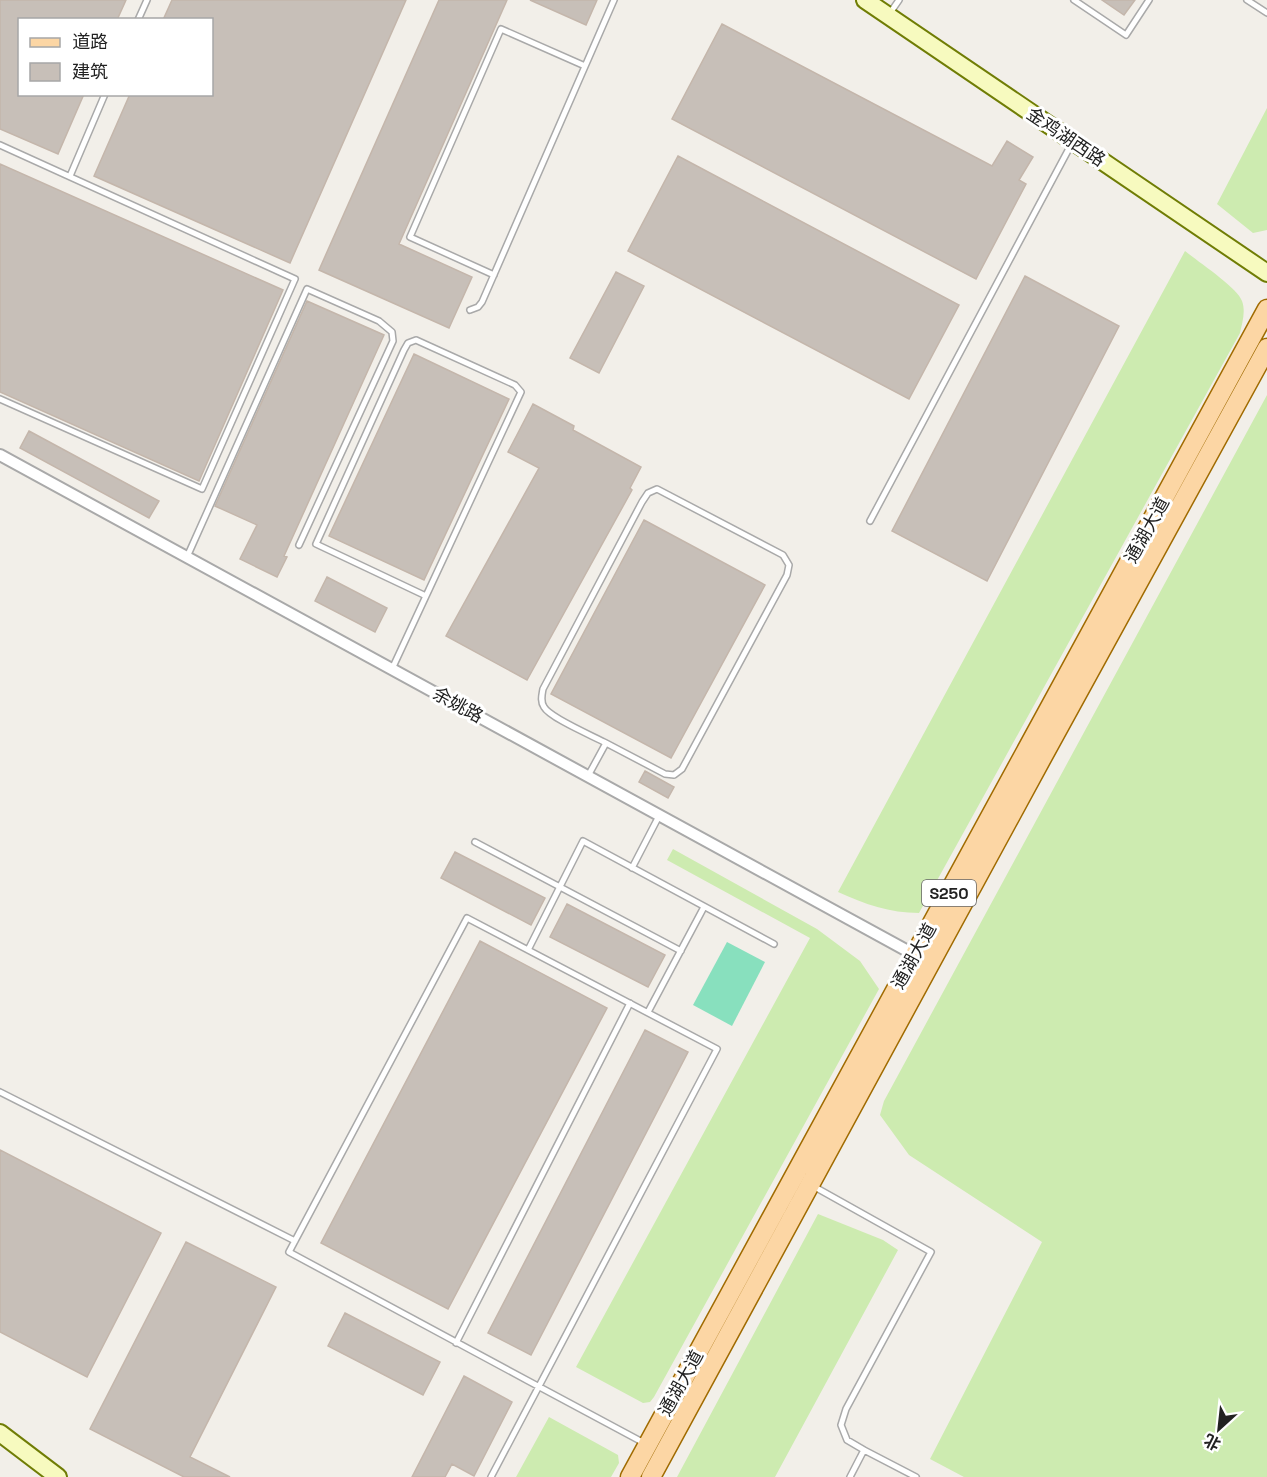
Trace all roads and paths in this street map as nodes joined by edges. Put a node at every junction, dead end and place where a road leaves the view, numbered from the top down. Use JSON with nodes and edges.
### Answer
{"nodes":[{"id":1,"x":147,"y":0,"type":"edge"},
{"id":2,"x":614,"y":0,"type":"edge"},
{"id":3,"x":865,"y":0,"type":"edge"},
{"id":4,"x":899,"y":0,"type":"edge"},
{"id":5,"x":1074,"y":0,"type":"edge"},
{"id":6,"x":1149,"y":0,"type":"edge"},
{"id":7,"x":1246,"y":0,"type":"edge"},
{"id":8,"x":1267,"y":13,"type":"edge"},
{"id":9,"x":888,"y":16,"type":"junction"},
{"id":10,"x":139,"y":18,"type":"edge"},
{"id":11,"x":585,"y":66,"type":"junction"},
{"id":12,"x":104,"y":96,"type":"edge"},
{"id":13,"x":1072,"y":141,"type":"junction"},
{"id":14,"x":0,"y":145,"type":"edge"},
{"id":15,"x":70,"y":176,"type":"junction"},
{"id":16,"x":1267,"y":273,"type":"edge"},
{"id":17,"x":494,"y":275,"type":"junction"},
{"id":18,"x":1267,"y":309,"type":"edge"},
{"id":19,"x":470,"y":310,"type":"dead end"},
{"id":20,"x":1267,"y":348,"type":"edge"},
{"id":21,"x":0,"y":399,"type":"edge"},
{"id":22,"x":0,"y":455,"type":"edge"},
{"id":23,"x":870,"y":521,"type":"dead end"},
{"id":24,"x":299,"y":545,"type":"dead end"},
{"id":25,"x":187,"y":557,"type":"junction"},
{"id":26,"x":426,"y":596,"type":"junction"},
{"id":27,"x":392,"y":669,"type":"junction"},
{"id":28,"x":606,"y":743,"type":"junction"},
{"id":29,"x":588,"y":776,"type":"junction"},
{"id":30,"x":660,"y":815,"type":"junction"},
{"id":31,"x":475,"y":842,"type":"dead end"},
{"id":32,"x":632,"y":868,"type":"junction"},
{"id":33,"x":560,"y":887,"type":"junction"},
{"id":34,"x":705,"y":907,"type":"junction"},
{"id":35,"x":774,"y":944,"type":"dead end"},
{"id":36,"x":528,"y":950,"type":"junction"},
{"id":37,"x":681,"y":951,"type":"junction"},
{"id":38,"x":915,"y":955,"type":"junction"},
{"id":39,"x":630,"y":1003,"type":"junction"},
{"id":40,"x":648,"y":1012,"type":"junction"},
{"id":41,"x":0,"y":1092,"type":"edge"},
{"id":42,"x":810,"y":1184,"type":"junction"},
{"id":43,"x":295,"y":1241,"type":"junction"},
{"id":44,"x":456,"y":1342,"type":"junction"},
{"id":45,"x":539,"y":1386,"type":"junction"},
{"id":46,"x":0,"y":1433,"type":"edge"},
{"id":47,"x":647,"y":1444,"type":"junction"},
{"id":48,"x":864,"y":1450,"type":"junction"},
{"id":49,"x":58,"y":1477,"type":"edge"},
{"id":50,"x":491,"y":1477,"type":"edge"},
{"id":51,"x":630,"y":1477,"type":"edge"},
{"id":52,"x":651,"y":1477,"type":"edge"},
{"id":53,"x":850,"y":1477,"type":"edge"},
{"id":54,"x":916,"y":1477,"type":"edge"}],
"edges":[{"from":1,"to":10,"type":"lane"},
{"from":2,"to":11,"type":"lane"},
{"from":3,"to":9,"type":"street","name":"金鸡湖西路"},
{"from":4,"to":9,"type":"lane"},
{"from":5,"to":6,"type":"lane"},
{"from":7,"to":8,"type":"lane"},
{"from":9,"to":13,"type":"street","name":"金鸡湖西路"},
{"from":11,"to":17,"type":"lane"},
{"from":11,"to":17,"type":"lane"},
{"from":12,"to":15,"type":"lane"},
{"from":13,"to":16,"type":"street","name":"金鸡湖西路"},
{"from":13,"to":23,"type":"lane"},
{"from":14,"to":15,"type":"lane"},
{"from":15,"to":21,"type":"lane"},
{"from":17,"to":19,"type":"lane"},
{"from":18,"to":38,"type":"main road","name":"通湖大道","number":"S250"},
{"from":20,"to":42,"type":"main road","name":"通湖大道","number":"S250"},
{"from":22,"to":25,"type":"street","name":"余姚路"},
{"from":24,"to":25,"type":"lane"},
{"from":25,"to":27,"type":"street","name":"余姚路"},
{"from":26,"to":26,"type":"lane"},
{"from":26,"to":27,"type":"lane"},
{"from":27,"to":29,"type":"street","name":"余姚路"},
{"from":28,"to":28,"type":"lane"},
{"from":28,"to":29,"type":"lane"},
{"from":29,"to":30,"type":"street","name":"余姚路"},
{"from":30,"to":32,"type":"lane"},
{"from":30,"to":38,"type":"street","name":"余姚路"},
{"from":31,"to":33,"type":"lane"},
{"from":32,"to":33,"type":"lane"},
{"from":32,"to":34,"type":"lane"},
{"from":33,"to":36,"type":"lane"},
{"from":33,"to":37,"type":"lane"},
{"from":34,"to":35,"type":"lane"},
{"from":34,"to":37,"type":"lane"},
{"from":36,"to":39,"type":"lane"},
{"from":36,"to":43,"type":"lane"},
{"from":37,"to":40,"type":"lane"},
{"from":38,"to":47,"type":"main road","name":"通湖大道","number":"S250"},
{"from":39,"to":40,"type":"lane"},
{"from":39,"to":44,"type":"lane"},
{"from":40,"to":45,"type":"lane"},
{"from":41,"to":43,"type":"lane"},
{"from":42,"to":48,"type":"lane"},
{"from":42,"to":52,"type":"main road","name":"通湖大道","number":"S250"},
{"from":43,"to":44,"type":"lane"},
{"from":44,"to":45,"type":"lane"},
{"from":45,"to":47,"type":"lane"},
{"from":45,"to":50,"type":"lane"},
{"from":46,"to":49,"type":"street"},
{"from":47,"to":51,"type":"main road","name":"通湖大道","number":"S250"},
{"from":48,"to":53,"type":"lane"},
{"from":48,"to":54,"type":"lane"}]}
